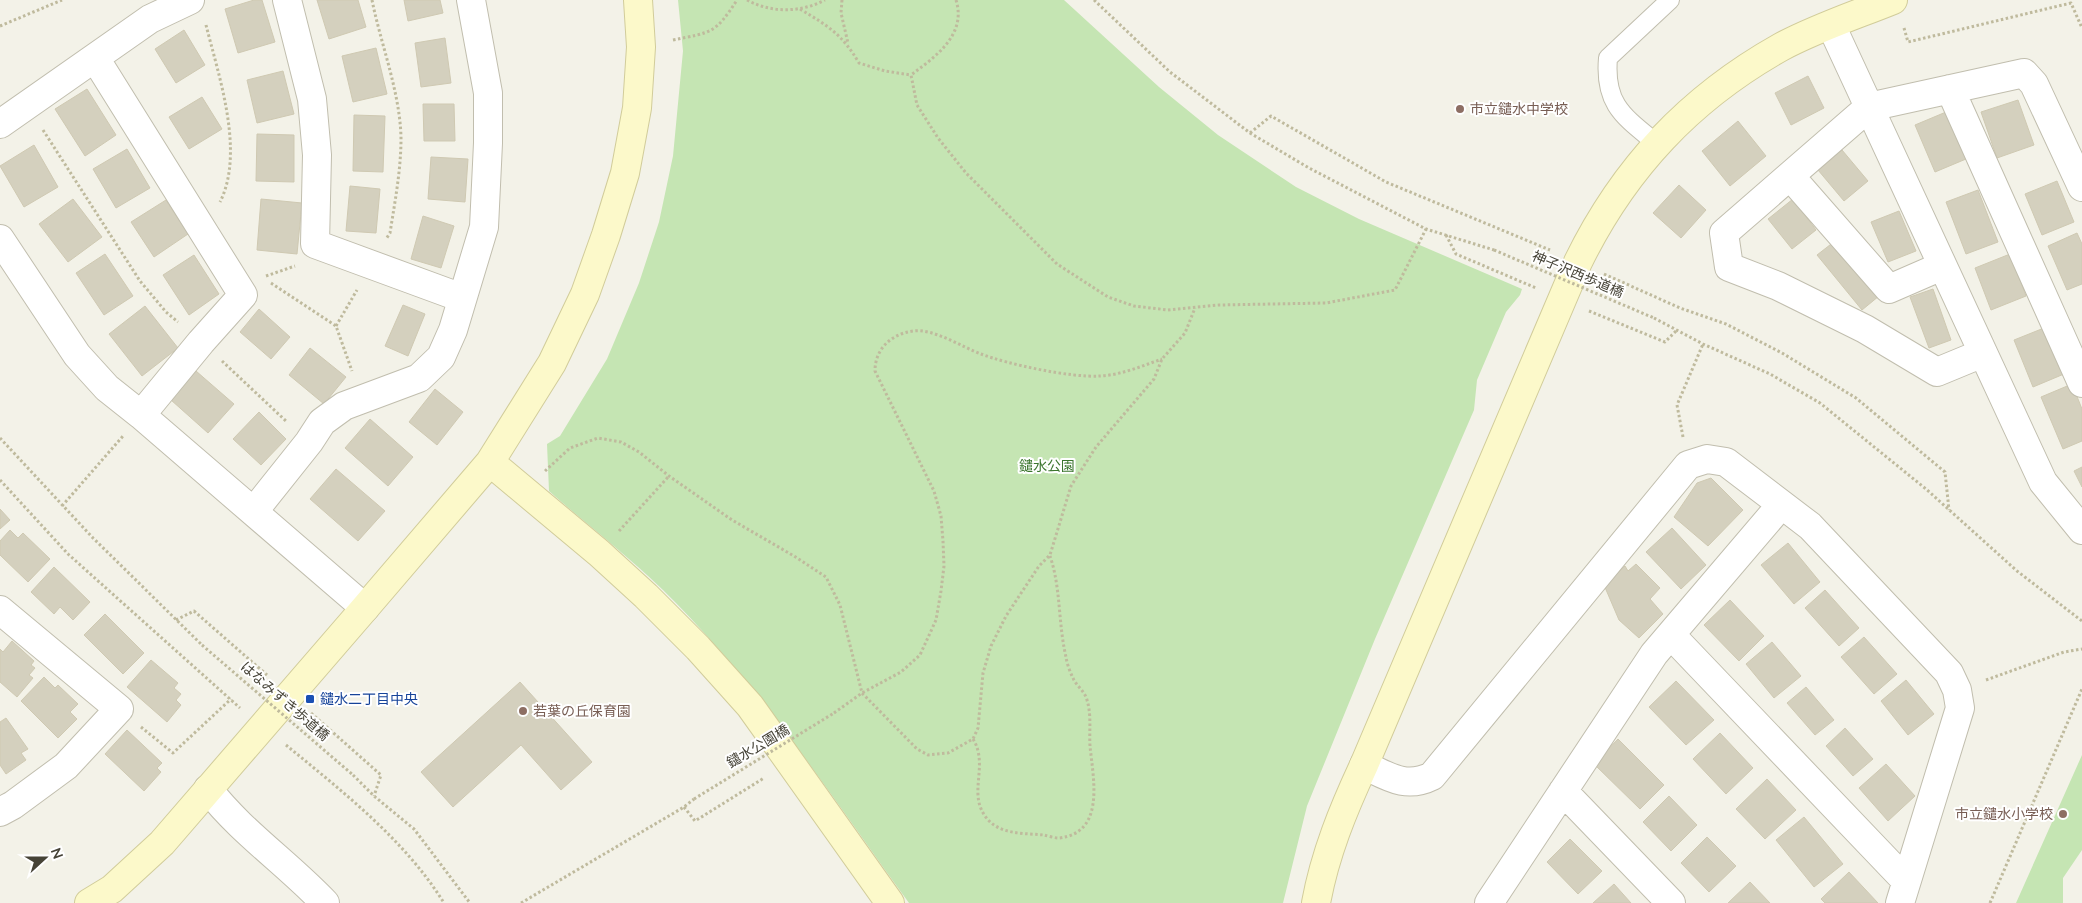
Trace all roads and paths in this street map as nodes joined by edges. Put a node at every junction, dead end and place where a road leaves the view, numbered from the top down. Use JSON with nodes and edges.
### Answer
{"nodes":[{"id":1,"x":62,"y":0,"type":"edge"},
{"id":2,"x":287,"y":0,"type":"edge"},
{"id":3,"x":372,"y":0,"type":"edge"},
{"id":4,"x":472,"y":0,"type":"edge"},
{"id":5,"x":638,"y":0,"type":"edge"},
{"id":6,"x":737,"y":0,"type":"edge"},
{"id":7,"x":747,"y":0,"type":"edge"},
{"id":8,"x":825,"y":0,"type":"edge"},
{"id":9,"x":842,"y":0,"type":"edge"},
{"id":10,"x":956,"y":0,"type":"edge"},
{"id":11,"x":1094,"y":0,"type":"edge"},
{"id":12,"x":1670,"y":0,"type":"edge"},
{"id":13,"x":1893,"y":0,"type":"edge"},
{"id":14,"x":197,"y":8,"type":"edge"},
{"id":15,"x":800,"y":9,"type":"junction"},
{"id":16,"x":1831,"y":25,"type":"junction"},
{"id":17,"x":0,"y":26,"type":"edge"},
{"id":18,"x":1903,"y":26,"type":"dead end"},
{"id":19,"x":2082,"y":28,"type":"edge"},
{"id":20,"x":673,"y":40,"type":"dead end"},
{"id":21,"x":848,"y":44,"type":"junction"},
{"id":22,"x":95,"y":58,"type":"junction"},
{"id":23,"x":911,"y":75,"type":"junction"},
{"id":24,"x":1950,"y":89,"type":"junction"},
{"id":25,"x":27,"y":106,"type":"junction"},
{"id":26,"x":1869,"y":107,"type":"junction"},
{"id":27,"x":0,"y":124,"type":"edge"},
{"id":28,"x":1250,"y":133,"type":"junction"},
{"id":29,"x":1656,"y":143,"type":"junction"},
{"id":30,"x":1790,"y":176,"type":"junction"},
{"id":31,"x":2082,"y":187,"type":"edge"},
{"id":32,"x":194,"y":215,"type":"junction"},
{"id":33,"x":1426,"y":229,"type":"junction"},
{"id":34,"x":1445,"y":234,"type":"junction"},
{"id":35,"x":0,"y":239,"type":"edge"},
{"id":36,"x":1551,"y":251,"type":"dead end"},
{"id":37,"x":371,"y":266,"type":"junction"},
{"id":38,"x":1942,"y":266,"type":"junction"},
{"id":39,"x":1601,"y":272,"type":"dead end"},
{"id":40,"x":263,"y":277,"type":"dead end"},
{"id":41,"x":1536,"y":288,"type":"dead end"},
{"id":42,"x":462,"y":298,"type":"junction"},
{"id":43,"x":1195,"y":308,"type":"junction"},
{"id":44,"x":1584,"y":309,"type":"dead end"},
{"id":45,"x":336,"y":326,"type":"junction"},
{"id":46,"x":1677,"y":329,"type":"junction"},
{"id":47,"x":201,"y":342,"type":"junction"},
{"id":48,"x":1704,"y":344,"type":"junction"},
{"id":49,"x":1983,"y":353,"type":"junction"},
{"id":50,"x":1162,"y":359,"type":"junction"},
{"id":51,"x":2082,"y":383,"type":"edge"},
{"id":52,"x":362,"y":399,"type":"junction"},
{"id":53,"x":142,"y":415,"type":"junction"},
{"id":54,"x":123,"y":436,"type":"dead end"},
{"id":55,"x":0,"y":438,"type":"edge"},
{"id":56,"x":308,"y":442,"type":"junction"},
{"id":57,"x":490,"y":462,"type":"junction"},
{"id":58,"x":1688,"y":465,"type":"junction"},
{"id":59,"x":539,"y":476,"type":"dead end"},
{"id":60,"x":668,"y":476,"type":"junction"},
{"id":61,"x":0,"y":480,"type":"edge"},
{"id":62,"x":1782,"y":505,"type":"junction"},
{"id":63,"x":62,"y":506,"type":"junction"},
{"id":64,"x":254,"y":511,"type":"junction"},
{"id":65,"x":1949,"y":511,"type":"junction"},
{"id":66,"x":2082,"y":530,"type":"edge"},
{"id":67,"x":599,"y":554,"type":"junction"},
{"id":68,"x":1050,"y":555,"type":"junction"},
{"id":69,"x":365,"y":608,"type":"junction"},
{"id":70,"x":0,"y":610,"type":"edge"},
{"id":71,"x":176,"y":620,"type":"junction"},
{"id":72,"x":2082,"y":621,"type":"edge"},
{"id":73,"x":1671,"y":635,"type":"junction"},
{"id":74,"x":2082,"y":649,"type":"edge"},
{"id":75,"x":269,"y":677,"type":"dead end"},
{"id":76,"x":2082,"y":689,"type":"edge"},
{"id":77,"x":1957,"y":690,"type":"junction"},
{"id":78,"x":862,"y":693,"type":"junction"},
{"id":79,"x":231,"y":699,"type":"junction"},
{"id":80,"x":241,"y":708,"type":"dead end"},
{"id":81,"x":119,"y":709,"type":"junction"},
{"id":82,"x":311,"y":713,"type":"dead end"},
{"id":83,"x":973,"y":739,"type":"junction"},
{"id":84,"x":284,"y":744,"type":"dead end"},
{"id":85,"x":790,"y":764,"type":"junction"},
{"id":86,"x":1364,"y":765,"type":"junction"},
{"id":87,"x":208,"y":789,"type":"junction"},
{"id":88,"x":1563,"y":791,"type":"junction"},
{"id":89,"x":374,"y":796,"type":"junction"},
{"id":90,"x":684,"y":807,"type":"junction"},
{"id":91,"x":0,"y":812,"type":"edge"},
{"id":92,"x":1903,"y":892,"type":"edge"},
{"id":93,"x":89,"y":903,"type":"edge"},
{"id":94,"x":325,"y":903,"type":"edge"},
{"id":95,"x":444,"y":903,"type":"edge"},
{"id":96,"x":470,"y":903,"type":"edge"},
{"id":97,"x":521,"y":903,"type":"edge"},
{"id":98,"x":890,"y":903,"type":"edge"},
{"id":99,"x":1316,"y":903,"type":"edge"},
{"id":100,"x":1489,"y":903,"type":"edge"},
{"id":101,"x":1671,"y":903,"type":"edge"},
{"id":102,"x":1990,"y":903,"type":"edge"}],
"edges":[{"from":1,"to":17,"type":"path"},
{"from":2,"to":37,"type":"street"},
{"from":3,"to":37,"type":"path"},
{"from":4,"to":42,"type":"street"},
{"from":5,"to":57,"type":"street"},
{"from":6,"to":20,"type":"path"},
{"from":7,"to":15,"type":"path"},
{"from":8,"to":15,"type":"path"},
{"from":9,"to":21,"type":"path"},
{"from":10,"to":23,"type":"path"},
{"from":11,"to":28,"type":"path","name":"神子沢西歩道橋"},
{"from":12,"to":29,"type":"lane"},
{"from":13,"to":16,"type":"street"},
{"from":14,"to":22,"type":"street"},
{"from":14,"to":32,"type":"path"},
{"from":15,"to":21,"type":"path"},
{"from":16,"to":26,"type":"street"},
{"from":16,"to":29,"type":"street"},
{"from":18,"to":19,"type":"path"},
{"from":21,"to":23,"type":"path"},
{"from":22,"to":25,"type":"street"},
{"from":22,"to":32,"type":"street"},
{"from":23,"to":43,"type":"path"},
{"from":24,"to":26,"type":"street"},
{"from":24,"to":31,"type":"street"},
{"from":24,"to":51,"type":"street"},
{"from":25,"to":27,"type":"street"},
{"from":25,"to":47,"type":"path"},
{"from":26,"to":30,"type":"street"},
{"from":26,"to":38,"type":"street"},
{"from":28,"to":33,"type":"path","name":"神子沢西歩道橋"},
{"from":28,"to":36,"type":"path"},
{"from":29,"to":86,"type":"street"},
{"from":30,"to":38,"type":"street"},
{"from":30,"to":49,"type":"street"},
{"from":32,"to":47,"type":"street"},
{"from":33,"to":34,"type":"path","name":"神子沢西歩道橋"},
{"from":33,"to":43,"type":"path"},
{"from":34,"to":41,"type":"path"},
{"from":34,"to":46,"type":"path","name":"神子沢西歩道橋","bridge":true},
{"from":35,"to":53,"type":"street"},
{"from":37,"to":42,"type":"street"},
{"from":37,"to":45,"type":"path"},
{"from":38,"to":49,"type":"street"},
{"from":39,"to":65,"type":"path"},
{"from":40,"to":45,"type":"path"},
{"from":42,"to":52,"type":"street"},
{"from":43,"to":50,"type":"path"},
{"from":44,"to":46,"type":"path"},
{"from":45,"to":52,"type":"path"},
{"from":46,"to":48,"type":"path","name":"神子沢西歩道橋"},
{"from":47,"to":53,"type":"street"},
{"from":47,"to":56,"type":"path"},
{"from":48,"to":58,"type":"path"},
{"from":48,"to":65,"type":"path","name":"神子沢西歩道橋"},
{"from":49,"to":66,"type":"street"},
{"from":50,"to":68,"type":"path"},
{"from":50,"to":78,"type":"path","name":"鑓水公園橋"},
{"from":52,"to":56,"type":"street"},
{"from":53,"to":64,"type":"street"},
{"from":54,"to":63,"type":"path"},
{"from":55,"to":63,"type":"path","name":"はなみずき歩道橋"},
{"from":56,"to":64,"type":"street"},
{"from":57,"to":67,"type":"street"},
{"from":57,"to":69,"type":"street"},
{"from":58,"to":62,"type":"street"},
{"from":58,"to":86,"type":"street"},
{"from":59,"to":60,"type":"path"},
{"from":60,"to":67,"type":"path"},
{"from":60,"to":78,"type":"path"},
{"from":61,"to":79,"type":"path"},
{"from":62,"to":73,"type":"street"},
{"from":62,"to":77,"type":"street"},
{"from":63,"to":71,"type":"path","name":"はなみずき歩道橋"},
{"from":64,"to":69,"type":"street"},
{"from":65,"to":72,"type":"path","name":"神子沢西歩道橋"},
{"from":67,"to":85,"type":"street"},
{"from":68,"to":83,"type":"path"},
{"from":68,"to":83,"type":"path"},
{"from":69,"to":87,"type":"street"},
{"from":70,"to":81,"type":"street"},
{"from":71,"to":75,"type":"path"},
{"from":71,"to":89,"type":"path","name":"はなみずき歩道橋","bridge":true},
{"from":73,"to":88,"type":"street"},
{"from":73,"to":92,"type":"street"},
{"from":74,"to":77,"type":"path"},
{"from":76,"to":102,"type":"path"},
{"from":77,"to":92,"type":"street"},
{"from":78,"to":83,"type":"path"},
{"from":78,"to":90,"type":"path","name":"鑓水公園橋","bridge":true},
{"from":79,"to":80,"type":"path"},
{"from":79,"to":81,"type":"path"},
{"from":81,"to":91,"type":"street"},
{"from":82,"to":89,"type":"path"},
{"from":84,"to":95,"type":"path"},
{"from":85,"to":90,"type":"path"},
{"from":85,"to":98,"type":"street"},
{"from":86,"to":99,"type":"street"},
{"from":87,"to":93,"type":"street"},
{"from":87,"to":94,"type":"street"},
{"from":88,"to":100,"type":"street"},
{"from":88,"to":101,"type":"street"},
{"from":89,"to":96,"type":"path","name":"はなみずき歩道橋"},
{"from":90,"to":97,"type":"path","name":"鑓水公園橋"}]}
